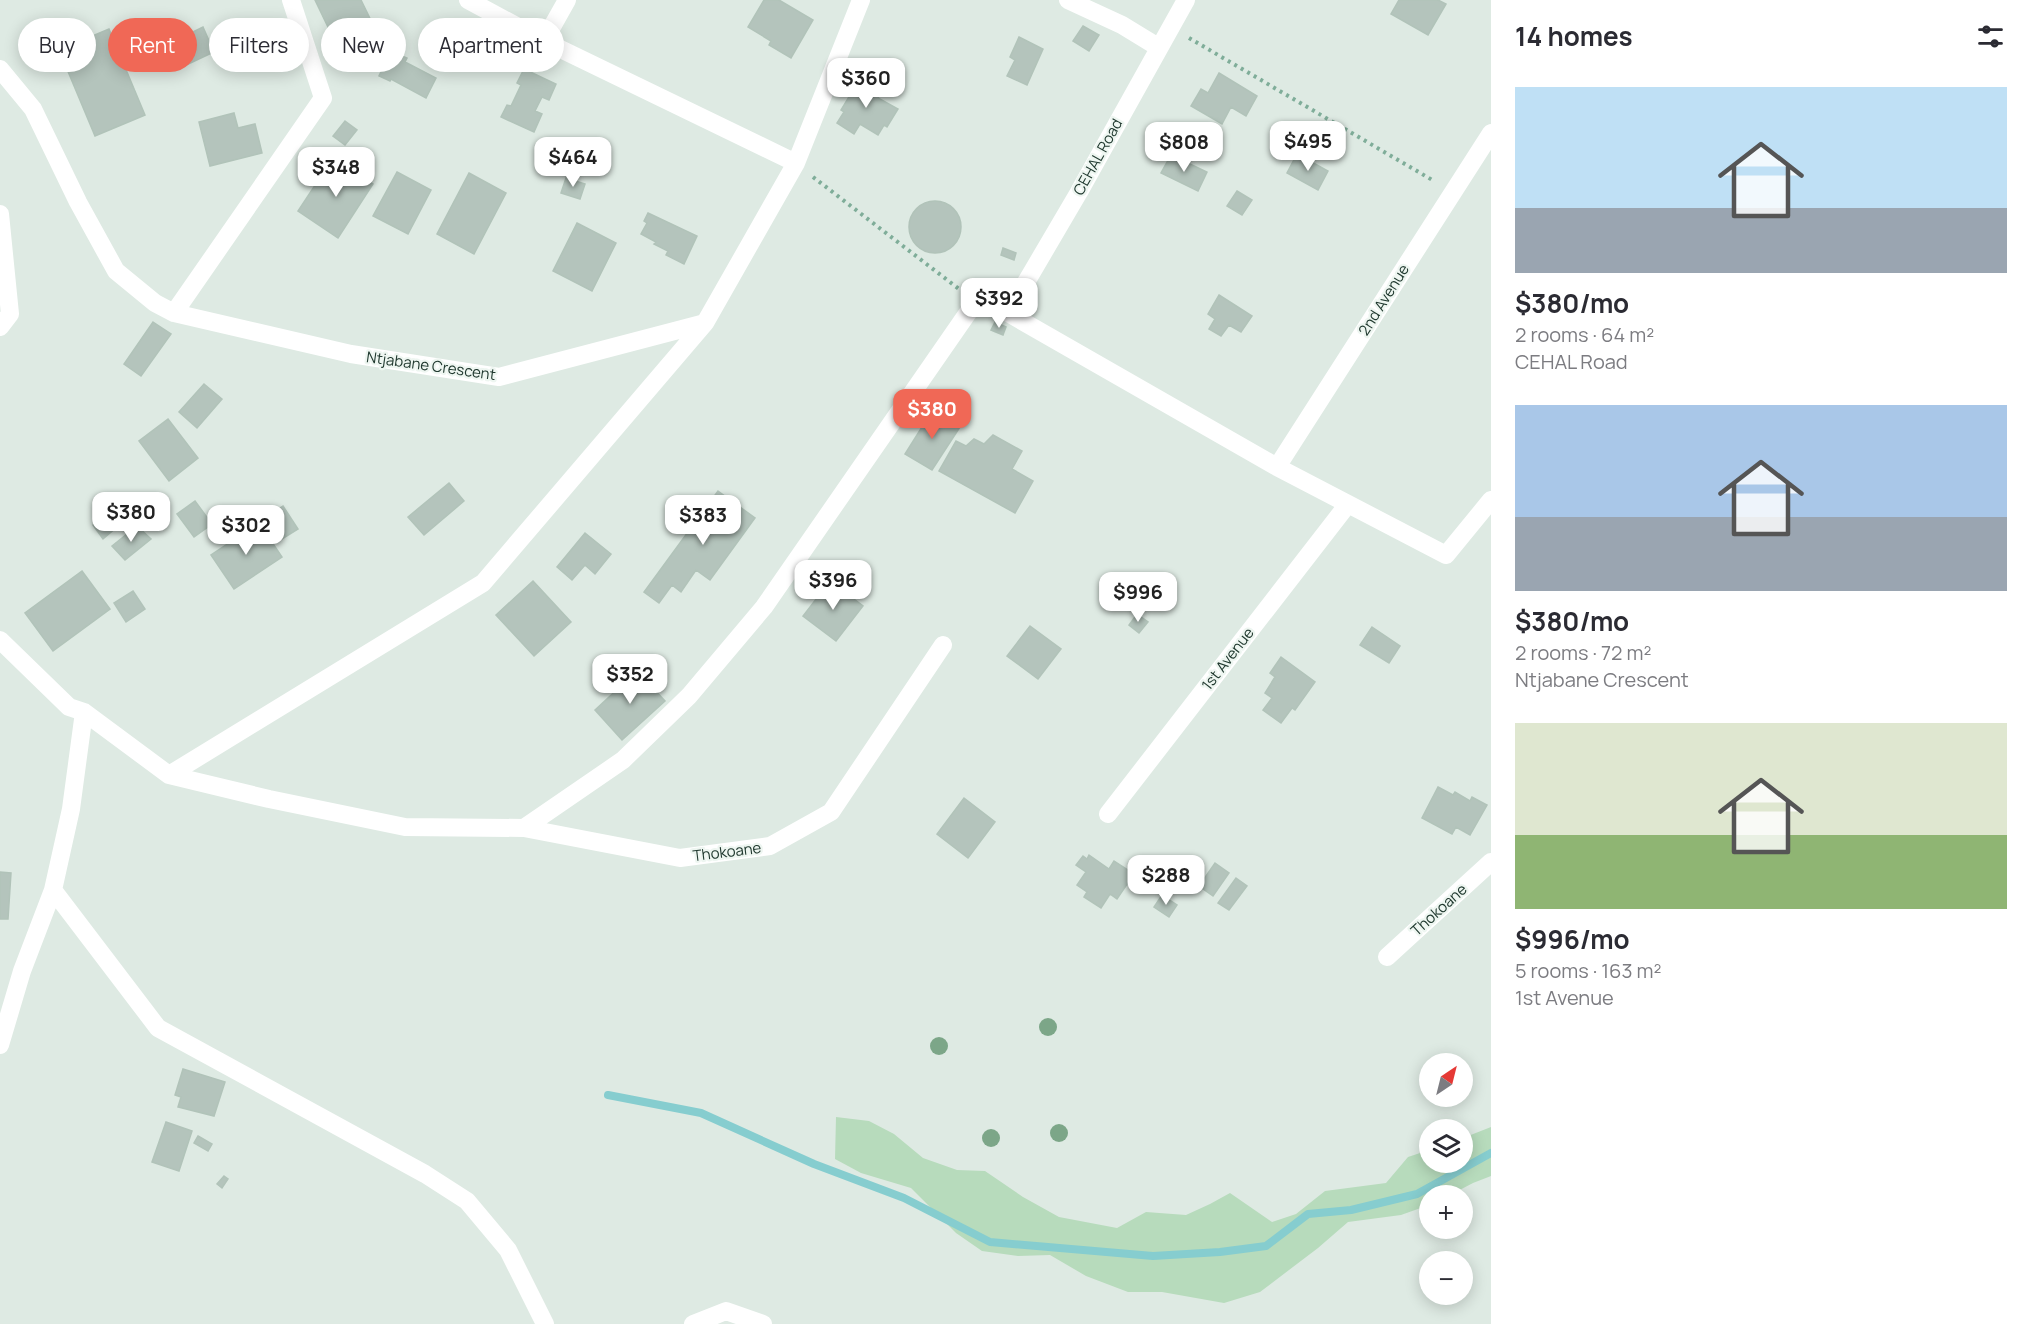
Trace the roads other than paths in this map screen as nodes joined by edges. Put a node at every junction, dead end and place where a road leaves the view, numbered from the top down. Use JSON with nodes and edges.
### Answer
{"nodes":[{"id":1,"x":291,"y":0,"type":"edge"},
{"id":2,"x":468,"y":0,"type":"edge"},
{"id":3,"x":567,"y":0,"type":"edge"},
{"id":4,"x":861,"y":0,"type":"edge"},
{"id":5,"x":1068,"y":0,"type":"edge"},
{"id":6,"x":1186,"y":0,"type":"edge"},
{"id":7,"x":501,"y":18,"type":"edge"},
{"id":8,"x":557,"y":18,"type":"edge"},
{"id":9,"x":1158,"y":47,"type":"junction"},
{"id":10,"x":564,"y":51,"type":"edge"},
{"id":11,"x":0,"y":69,"type":"edge"},
{"id":12,"x":1491,"y":133,"type":"edge"},
{"id":13,"x":796,"y":163,"type":"junction"},
{"id":14,"x":0,"y":213,"type":"edge"},
{"id":15,"x":976,"y":301,"type":"road end"},
{"id":16,"x":174,"y":313,"type":"junction"},
{"id":17,"x":705,"y":323,"type":"junction"},
{"id":18,"x":0,"y":327,"type":"edge"},
{"id":19,"x":1277,"y":467,"type":"junction"},
{"id":20,"x":1491,"y":500,"type":"edge"},
{"id":21,"x":1348,"y":504,"type":"junction"},
{"id":22,"x":0,"y":640,"type":"edge"},
{"id":23,"x":943,"y":645,"type":"dead end"},
{"id":24,"x":84,"y":712,"type":"junction"},
{"id":25,"x":169,"y":775,"type":"junction"},
{"id":26,"x":1108,"y":814,"type":"dead end"},
{"id":27,"x":524,"y":828,"type":"junction"},
{"id":28,"x":1491,"y":862,"type":"edge"},
{"id":29,"x":53,"y":890,"type":"junction"},
{"id":30,"x":1387,"y":957,"type":"dead end"},
{"id":31,"x":0,"y":1045,"type":"edge"},
{"id":32,"x":545,"y":1324,"type":"edge"},
{"id":33,"x":693,"y":1324,"type":"edge"},
{"id":34,"x":763,"y":1324,"type":"edge"}],
"edges":[{"from":1,"to":16,"type":"street"},
{"from":2,"to":7,"type":"street"},
{"from":3,"to":8,"type":"street"},
{"from":4,"to":13,"type":"street"},
{"from":5,"to":9,"type":"street"},
{"from":6,"to":9,"type":"street","name":"CEHAL Road"},
{"from":9,"to":19,"type":"street","name":"CEHAL Road"},
{"from":10,"to":13,"type":"street"},
{"from":11,"to":16,"type":"street","name":"Ntjabane Crescent"},
{"from":12,"to":19,"type":"street","name":"2nd Avenue"},
{"from":13,"to":17,"type":"street"},
{"from":14,"to":18,"type":"street"},
{"from":15,"to":27,"type":"street"},
{"from":16,"to":17,"type":"street","name":"Ntjabane Crescent"},
{"from":17,"to":25,"type":"street"},
{"from":19,"to":21,"type":"street"},
{"from":20,"to":21,"type":"street"},
{"from":21,"to":26,"type":"street","name":"1st Avenue"},
{"from":22,"to":24,"type":"street"},
{"from":23,"to":27,"type":"street","name":"Thokoane"},
{"from":24,"to":25,"type":"street"},
{"from":24,"to":29,"type":"street"},
{"from":25,"to":27,"type":"street","name":"Thokoane"},
{"from":28,"to":30,"type":"street","name":"Thokoane"},
{"from":29,"to":31,"type":"street"},
{"from":29,"to":32,"type":"street"},
{"from":33,"to":34,"type":"street"}]}
